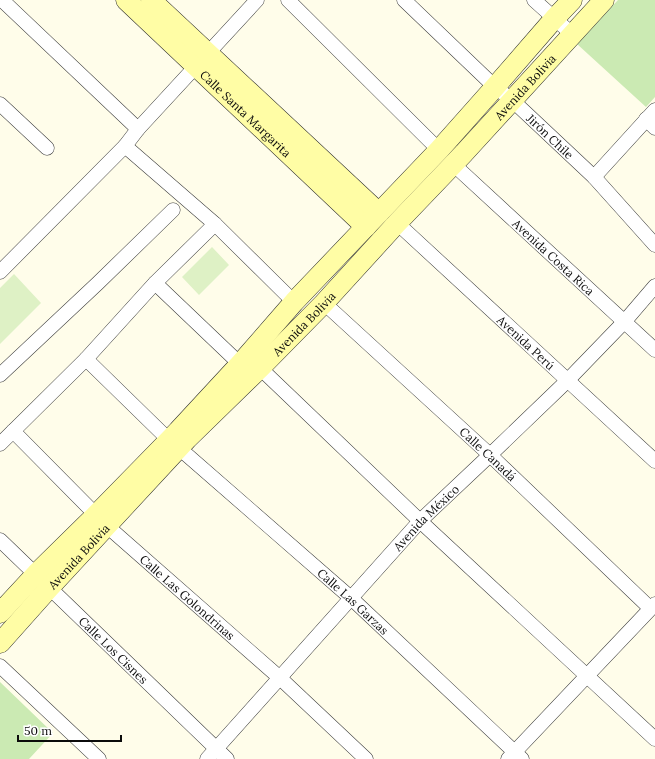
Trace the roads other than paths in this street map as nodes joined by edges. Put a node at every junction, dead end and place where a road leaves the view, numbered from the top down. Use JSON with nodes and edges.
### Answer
{"nodes":[{"id":1,"x":2,"y":0,"type":"edge"},
{"id":2,"x":126,"y":0,"type":"edge"},
{"id":3,"x":151,"y":0,"type":"edge"},
{"id":4,"x":257,"y":0,"type":"edge"},
{"id":5,"x":288,"y":0,"type":"edge"},
{"id":6,"x":404,"y":0,"type":"edge"},
{"id":7,"x":534,"y":0,"type":"edge"},
{"id":8,"x":572,"y":0,"type":"edge"},
{"id":9,"x":604,"y":0,"type":"edge"},
{"id":10,"x":554,"y":19,"type":"junction"},
{"id":11,"x":573,"y":36,"type":"junction"},
{"id":12,"x":202,"y":60,"type":"junction"},
{"id":13,"x":495,"y":88,"type":"junction"},
{"id":14,"x":512,"y":100,"type":"junction"},
{"id":15,"x":0,"y":104,"type":"edge"},
{"id":16,"x":652,"y":119,"type":"edge"},
{"id":17,"x":138,"y":129,"type":"junction"},
{"id":18,"x":125,"y":146,"type":"junction"},
{"id":19,"x":47,"y":148,"type":"dead end"},
{"id":20,"x":439,"y":150,"type":"junction"},
{"id":21,"x":453,"y":164,"type":"junction"},
{"id":22,"x":594,"y":177,"type":"junction"},
{"id":23,"x":173,"y":210,"type":"dead end"},
{"id":24,"x":372,"y":220,"type":"junction"},
{"id":25,"x":397,"y":223,"type":"junction"},
{"id":26,"x":215,"y":224,"type":"junction"},
{"id":27,"x":655,"y":245,"type":"edge"},
{"id":28,"x":0,"y":272,"type":"edge"},
{"id":29,"x":155,"y":283,"type":"junction"},
{"id":30,"x":655,"y":286,"type":"edge"},
{"id":31,"x":294,"y":302,"type":"junction"},
{"id":32,"x":324,"y":303,"type":"junction"},
{"id":33,"x":280,"y":319,"type":"junction"},
{"id":34,"x":625,"y":321,"type":"junction"},
{"id":35,"x":295,"y":333,"type":"junction"},
{"id":36,"x":655,"y":350,"type":"edge"},
{"id":37,"x":86,"y":359,"type":"junction"},
{"id":38,"x":240,"y":364,"type":"junction"},
{"id":39,"x":260,"y":368,"type":"junction"},
{"id":40,"x":0,"y":375,"type":"edge"},
{"id":41,"x":567,"y":381,"type":"junction"},
{"id":42,"x":13,"y":431,"type":"junction"},
{"id":43,"x":0,"y":444,"type":"edge"},
{"id":44,"x":174,"y":444,"type":"junction"},
{"id":45,"x":490,"y":455,"type":"junction"},
{"id":46,"x":655,"y":461,"type":"edge"},
{"id":47,"x":102,"y":520,"type":"junction"},
{"id":48,"x":420,"y":521,"type":"junction"},
{"id":49,"x":0,"y":540,"type":"edge"},
{"id":50,"x":42,"y":581,"type":"junction"},
{"id":51,"x":351,"y":598,"type":"junction"},
{"id":52,"x":652,"y":606,"type":"edge"},
{"id":53,"x":0,"y":613,"type":"edge"},
{"id":54,"x":0,"y":643,"type":"edge"},
{"id":55,"x":0,"y":666,"type":"edge"},
{"id":56,"x":588,"y":676,"type":"junction"},
{"id":57,"x":280,"y":678,"type":"junction"},
{"id":58,"x":655,"y":739,"type":"edge"},
{"id":59,"x":211,"y":754,"type":"edge"},
{"id":60,"x":515,"y":757,"type":"edge"},
{"id":61,"x":99,"y":759,"type":"edge"},
{"id":62,"x":227,"y":759,"type":"edge"},
{"id":63,"x":366,"y":759,"type":"edge"}],
"edges":[{"from":1,"to":17,"type":"street"},
{"from":2,"to":12,"type":"main road","name":"Calle Santa Margarita"},
{"from":3,"to":12,"type":"main road","name":"Calle Santa Margarita"},
{"from":4,"to":12,"type":"street"},
{"from":5,"to":20,"type":"street"},
{"from":6,"to":13,"type":"street","name":"Jirón Chile"},
{"from":7,"to":10,"type":"street"},
{"from":8,"to":10,"type":"main road","name":"Avenida Bolivia"},
{"from":9,"to":11,"type":"main road","name":"Avenida Bolivia"},
{"from":10,"to":11,"type":"street"},
{"from":10,"to":13,"type":"main road","name":"Avenida Bolivia"},
{"from":11,"to":14,"type":"main road","name":"Avenida Bolivia"},
{"from":12,"to":17,"type":"street"},
{"from":12,"to":24,"type":"main road","name":"Calle Santa Margarita"},
{"from":13,"to":14,"type":"street","name":"Jirón Chile"},
{"from":13,"to":20,"type":"main road","name":"Avenida Bolivia"},
{"from":14,"to":21,"type":"main road","name":"Avenida Bolivia"},
{"from":14,"to":22,"type":"street","name":"Jirón Chile"},
{"from":15,"to":19,"type":"street"},
{"from":16,"to":22,"type":"street"},
{"from":17,"to":18,"type":"street"},
{"from":18,"to":26,"type":"street"},
{"from":18,"to":28,"type":"street"},
{"from":20,"to":24,"type":"main road","name":"Avenida Bolivia"},
{"from":21,"to":25,"type":"main road","name":"Avenida Bolivia"},
{"from":21,"to":34,"type":"street","name":"Avenida Costa Rica"},
{"from":22,"to":27,"type":"street","name":"Jirón Chile"},
{"from":23,"to":40,"type":"street"},
{"from":24,"to":31,"type":"main road","name":"Avenida Bolivia"},
{"from":25,"to":32,"type":"main road","name":"Avenida Bolivia"},
{"from":25,"to":41,"type":"street","name":"Avenida Perú"},
{"from":26,"to":29,"type":"street"},
{"from":26,"to":31,"type":"street"},
{"from":29,"to":37,"type":"street"},
{"from":29,"to":38,"type":"street"},
{"from":30,"to":34,"type":"street","name":"Avenida México"},
{"from":31,"to":33,"type":"main road","name":"Avenida Bolivia"},
{"from":32,"to":35,"type":"main road","name":"Avenida Bolivia"},
{"from":32,"to":45,"type":"street","name":"Calle Canadá"},
{"from":33,"to":35,"type":"main road"},
{"from":33,"to":38,"type":"main road","name":"Avenida Bolivia"},
{"from":34,"to":36,"type":"street","name":"Avenida Costa Rica"},
{"from":34,"to":41,"type":"street","name":"Avenida México"},
{"from":35,"to":39,"type":"main road","name":"Avenida Bolivia"},
{"from":37,"to":42,"type":"street"},
{"from":37,"to":44,"type":"street","name":"Calle Las Garzas"},
{"from":38,"to":44,"type":"main road","name":"Avenida Bolivia"},
{"from":39,"to":44,"type":"main road","name":"Avenida Bolivia"},
{"from":39,"to":48,"type":"street"},
{"from":41,"to":45,"type":"street","name":"Avenida México"},
{"from":41,"to":46,"type":"street","name":"Avenida Perú"},
{"from":42,"to":43,"type":"street"},
{"from":42,"to":47,"type":"street","name":"Calle Las Golondrinas"},
{"from":44,"to":47,"type":"main road","name":"Avenida Bolivia"},
{"from":44,"to":51,"type":"street","name":"Calle Las Garzas"},
{"from":45,"to":48,"type":"street","name":"Avenida México"},
{"from":45,"to":52,"type":"street","name":"Calle Canadá"},
{"from":47,"to":50,"type":"main road","name":"Avenida Bolivia"},
{"from":47,"to":57,"type":"street","name":"Calle Las Golondrinas"},
{"from":48,"to":51,"type":"street","name":"Avenida México"},
{"from":48,"to":56,"type":"street"},
{"from":49,"to":50,"type":"street","name":"Calle Los Cisnes"},
{"from":50,"to":53,"type":"main road","name":"Avenida Bolivia"},
{"from":50,"to":54,"type":"main road","name":"Avenida Bolivia"},
{"from":50,"to":59,"type":"street","name":"Calle Los Cisnes"},
{"from":51,"to":57,"type":"street","name":"Avenida México"},
{"from":51,"to":60,"type":"street","name":"Calle Las Garzas"},
{"from":52,"to":56,"type":"street"},
{"from":55,"to":61,"type":"street"},
{"from":56,"to":58,"type":"street"},
{"from":56,"to":60,"type":"street"},
{"from":57,"to":59,"type":"street","name":"Avenida México"},
{"from":57,"to":63,"type":"street","name":"Calle Las Golondrinas"},
{"from":59,"to":62,"type":"street","name":"Calle Los Cisnes"}]}
